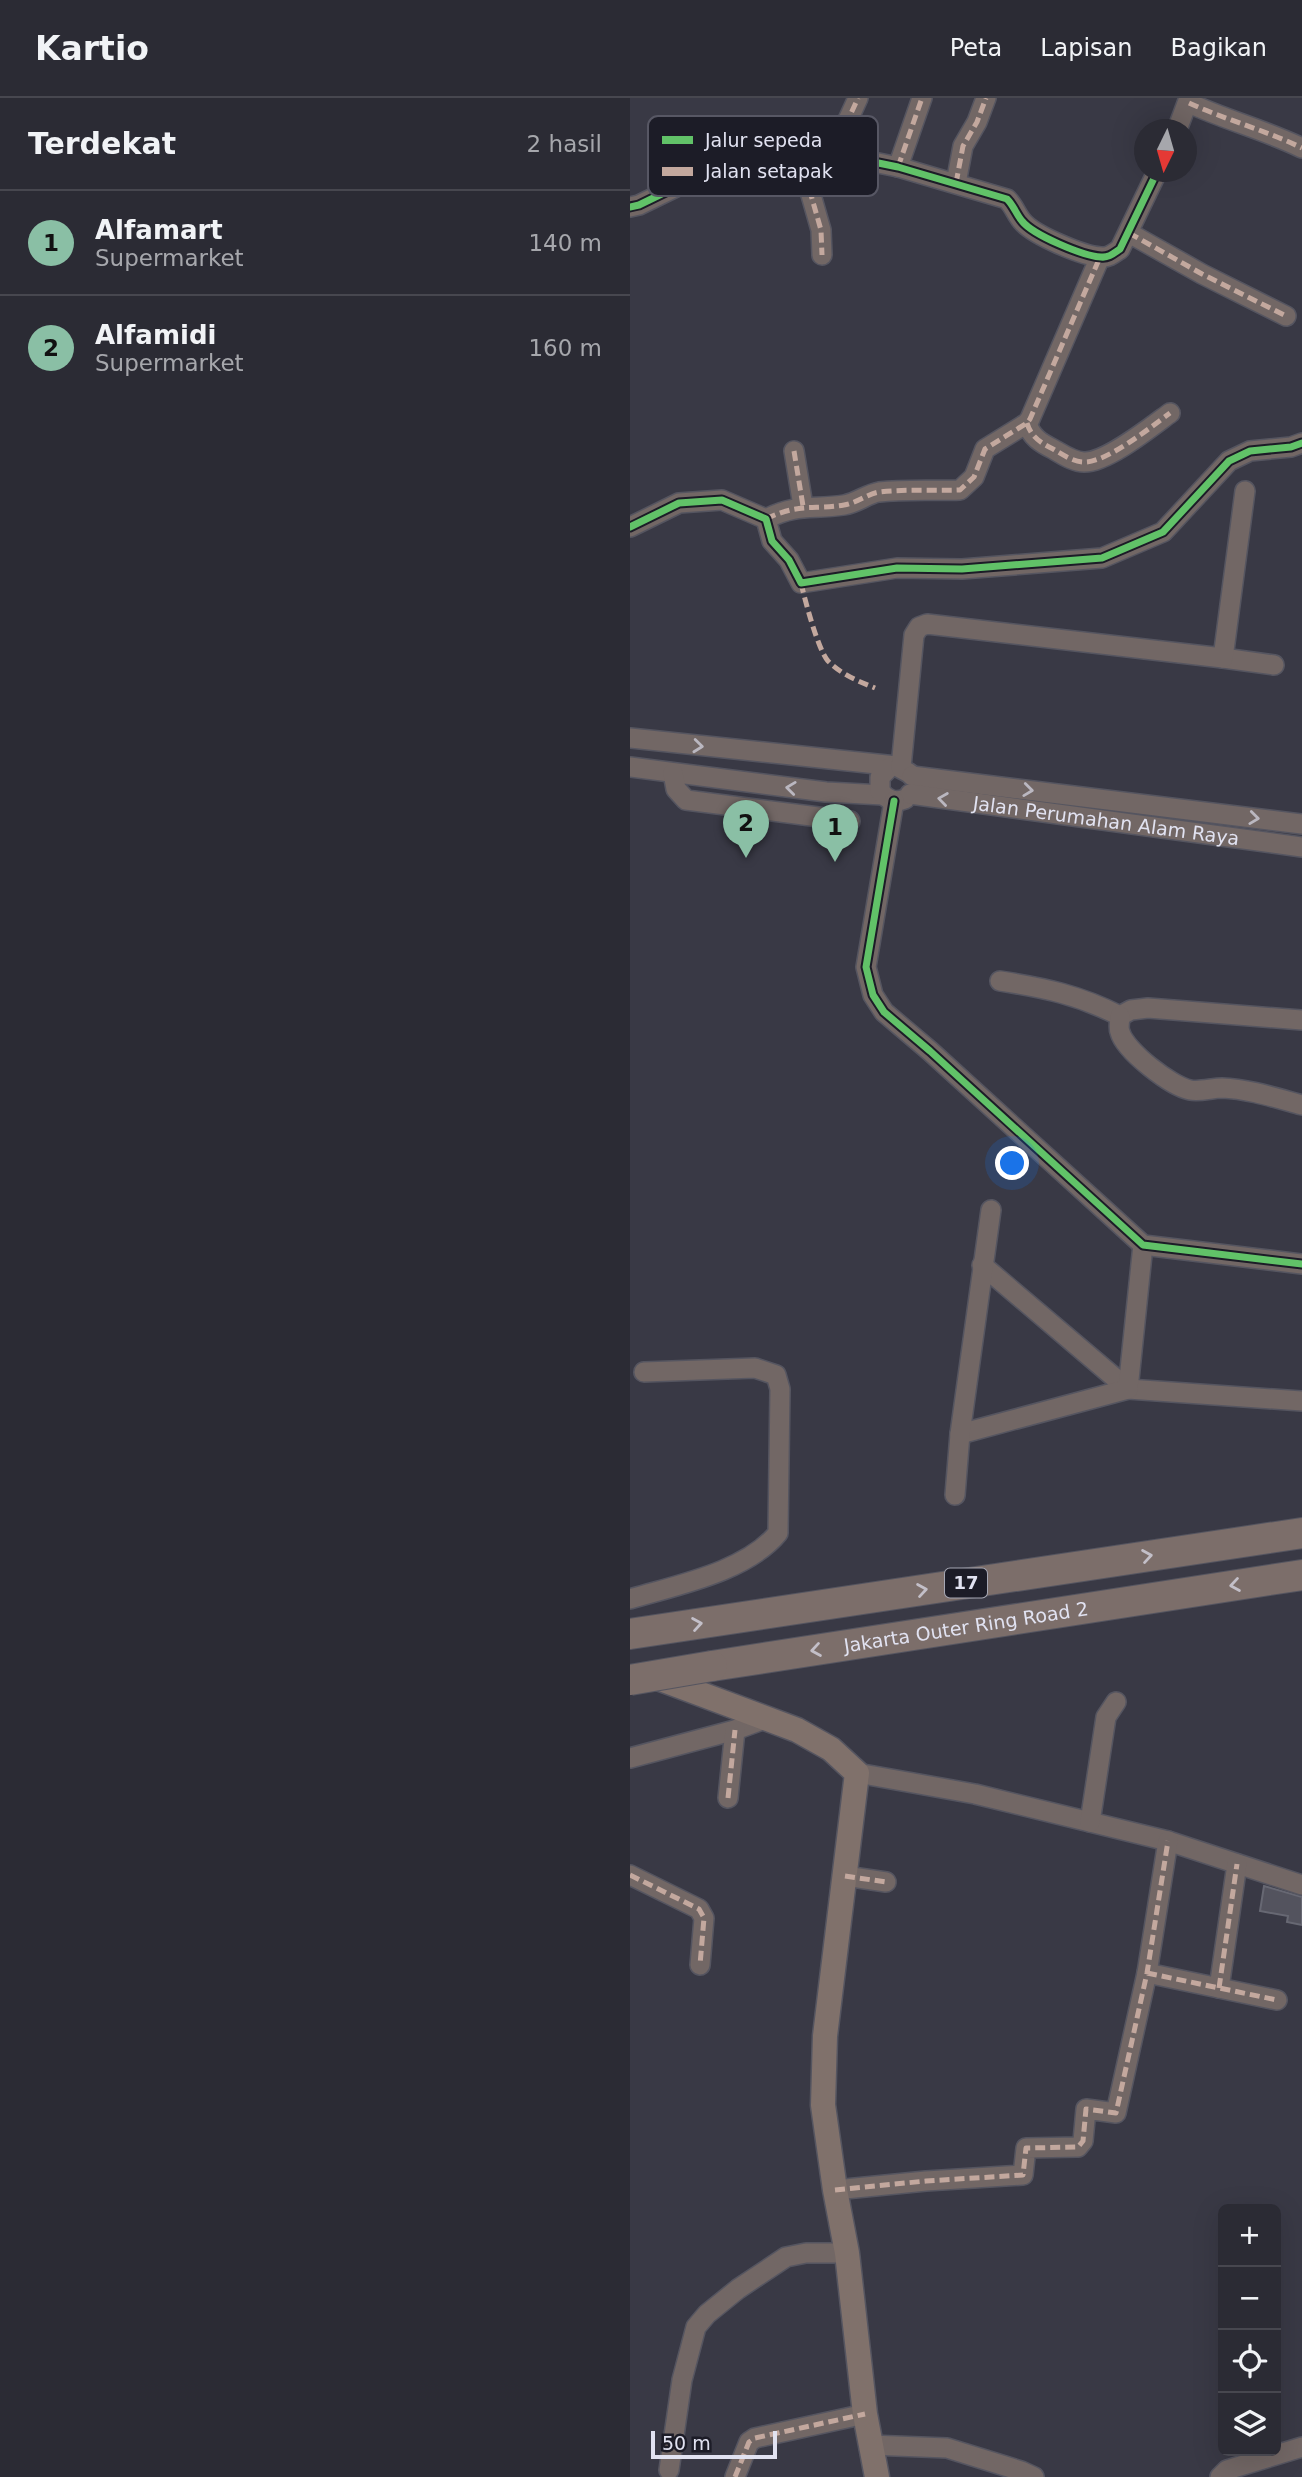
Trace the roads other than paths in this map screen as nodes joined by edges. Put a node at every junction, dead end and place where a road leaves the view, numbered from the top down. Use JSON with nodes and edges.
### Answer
{"nodes":[{"id":1,"x":858,"y":98,"type":"edge"},
{"id":2,"x":922,"y":98,"type":"edge"},
{"id":3,"x":986,"y":98,"type":"edge"},
{"id":4,"x":1189,"y":100,"type":"edge"},
{"id":5,"x":850,"y":116,"type":"edge"},
{"id":6,"x":1181,"y":119,"type":"edge"},
{"id":7,"x":1302,"y":148,"type":"edge"},
{"id":8,"x":878,"y":163,"type":"edge"},
{"id":9,"x":898,"y":167,"type":"junction"},
{"id":10,"x":1152,"y":182,"type":"edge"},
{"id":11,"x":956,"y":183,"type":"junction"},
{"id":12,"x":657,"y":196,"type":"edge"},
{"id":13,"x":811,"y":196,"type":"edge"},
{"id":14,"x":630,"y":207,"type":"edge"},
{"id":15,"x":1129,"y":233,"type":"junction"},
{"id":16,"x":822,"y":255,"type":"dead end"},
{"id":17,"x":1100,"y":257,"type":"junction"},
{"id":18,"x":1286,"y":316,"type":"dead end"},
{"id":19,"x":1170,"y":413,"type":"dead end"},
{"id":20,"x":1027,"y":423,"type":"junction"},
{"id":21,"x":1302,"y":443,"type":"edge"},
{"id":22,"x":794,"y":451,"type":"dead end"},
{"id":23,"x":1245,"y":491,"type":"dead end"},
{"id":24,"x":803,"y":506,"type":"junction"},
{"id":25,"x":766,"y":519,"type":"junction"},
{"id":26,"x":630,"y":527,"type":"edge"},
{"id":27,"x":1223,"y":658,"type":"junction"},
{"id":28,"x":1274,"y":665,"type":"dead end"},
{"id":29,"x":630,"y":738,"type":"edge"},
{"id":30,"x":630,"y":767,"type":"edge"},
{"id":31,"x":673,"y":773,"type":"junction"},
{"id":32,"x":752,"y":783,"type":"junction"},
{"id":33,"x":899,"y":783,"type":"junction"},
{"id":34,"x":826,"y":792,"type":"junction"},
{"id":35,"x":749,"y":809,"type":"junction"},
{"id":36,"x":823,"y":819,"type":"junction"},
{"id":37,"x":850,"y":821,"type":"dead end"},
{"id":38,"x":1302,"y":824,"type":"edge"},
{"id":39,"x":1302,"y":847,"type":"edge"},
{"id":40,"x":1000,"y":981,"type":"dead end"},
{"id":41,"x":1120,"y":1016,"type":"junction"},
{"id":42,"x":1302,"y":1020,"type":"edge"},
{"id":43,"x":1302,"y":1105,"type":"edge"},
{"id":44,"x":992,"y":1210,"type":"dead end"},
{"id":45,"x":1143,"y":1245,"type":"junction"},
{"id":46,"x":1302,"y":1264,"type":"edge"},
{"id":47,"x":982,"y":1265,"type":"junction"},
{"id":48,"x":644,"y":1372,"type":"dead end"},
{"id":49,"x":1128,"y":1389,"type":"junction"},
{"id":50,"x":1302,"y":1401,"type":"edge"},
{"id":51,"x":960,"y":1434,"type":"junction"},
{"id":52,"x":955,"y":1495,"type":"dead end"},
{"id":53,"x":1302,"y":1533,"type":"edge"},
{"id":54,"x":1302,"y":1575,"type":"edge"},
{"id":55,"x":630,"y":1599,"type":"edge"},
{"id":56,"x":630,"y":1634,"type":"edge"},
{"id":57,"x":630,"y":1667,"type":"edge"},
{"id":58,"x":630,"y":1680,"type":"edge"},
{"id":59,"x":1116,"y":1702,"type":"dead end"},
{"id":60,"x":765,"y":1719,"type":"junction"},
{"id":61,"x":735,"y":1730,"type":"junction"},
{"id":62,"x":630,"y":1758,"type":"edge"},
{"id":63,"x":857,"y":1773,"type":"junction"},
{"id":64,"x":729,"y":1798,"type":"dead end"},
{"id":65,"x":1090,"y":1822,"type":"junction"},
{"id":66,"x":1168,"y":1841,"type":"junction"},
{"id":67,"x":1237,"y":1864,"type":"junction"},
{"id":68,"x":630,"y":1875,"type":"edge"},
{"id":69,"x":845,"y":1876,"type":"junction"},
{"id":70,"x":886,"y":1882,"type":"dead end"},
{"id":71,"x":1302,"y":1885,"type":"edge"},
{"id":72,"x":700,"y":1965,"type":"dead end"},
{"id":73,"x":1147,"y":1973,"type":"junction"},
{"id":74,"x":1219,"y":1988,"type":"junction"},
{"id":75,"x":1277,"y":2000,"type":"dead end"},
{"id":76,"x":835,"y":2190,"type":"junction"},
{"id":77,"x":847,"y":2253,"type":"junction"},
{"id":78,"x":865,"y":2414,"type":"junction"},
{"id":79,"x":870,"y":2445,"type":"junction"},
{"id":80,"x":1302,"y":2447,"type":"edge"},
{"id":81,"x":669,"y":2470,"type":"dead end"},
{"id":82,"x":735,"y":2477,"type":"edge"},
{"id":83,"x":877,"y":2477,"type":"edge"},
{"id":84,"x":1034,"y":2477,"type":"edge"},
{"id":85,"x":1220,"y":2477,"type":"edge"}],
"edges":[{"from":1,"to":5,"type":"street"},
{"from":2,"to":9,"type":"street"},
{"from":3,"to":11,"type":"street"},
{"from":4,"to":6,"type":"street"},
{"from":4,"to":7,"type":"street"},
{"from":8,"to":9,"type":"street"},
{"from":9,"to":11,"type":"street"},
{"from":10,"to":15,"type":"street"},
{"from":11,"to":17,"type":"street"},
{"from":12,"to":14,"type":"street"},
{"from":13,"to":16,"type":"street"},
{"from":15,"to":17,"type":"street"},
{"from":15,"to":18,"type":"street"},
{"from":17,"to":20,"type":"street"},
{"from":19,"to":20,"type":"street"},
{"from":20,"to":24,"type":"street"},
{"from":21,"to":25,"type":"street"},
{"from":22,"to":24,"type":"street"},
{"from":23,"to":27,"type":"street"},
{"from":24,"to":25,"type":"street"},
{"from":25,"to":26,"type":"street"},
{"from":27,"to":28,"type":"street"},
{"from":27,"to":33,"type":"street"},
{"from":29,"to":33,"type":"street","name":"Jalan Perumahan Alam Raya","one_way":true},
{"from":30,"to":31,"type":"street","name":"Jalan Perumahan Alam Raya"},
{"from":31,"to":32,"type":"street","name":"Jalan Perumahan Alam Raya"},
{"from":31,"to":35,"type":"street"},
{"from":34,"to":32,"type":"street","name":"Jalan Perumahan Alam Raya","one_way":true},
{"from":32,"to":35,"type":"street"},
{"from":33,"to":34,"type":"street","name":"Jalan Perumahan Alam Raya"},
{"from":33,"to":38,"type":"street","name":"Jalan Perumahan Alam Raya","one_way":true},
{"from":39,"to":33,"type":"street","name":"Jalan Perumahan Alam Raya","one_way":true},
{"from":33,"to":45,"type":"street"},
{"from":34,"to":36,"type":"street"},
{"from":35,"to":36,"type":"street"},
{"from":36,"to":37,"type":"street"},
{"from":40,"to":41,"type":"street"},
{"from":41,"to":42,"type":"street"},
{"from":41,"to":43,"type":"street"},
{"from":44,"to":47,"type":"street"},
{"from":45,"to":46,"type":"street"},
{"from":45,"to":49,"type":"street"},
{"from":47,"to":49,"type":"street"},
{"from":47,"to":51,"type":"street"},
{"from":48,"to":55,"type":"street"},
{"from":49,"to":50,"type":"street"},
{"from":49,"to":51,"type":"street"},
{"from":51,"to":52,"type":"street"},
{"from":56,"to":53,"type":"highway","number":"17","one_way":true},
{"from":54,"to":58,"type":"highway","name":"Jakarta Outer Ring Road 2","number":"17","one_way":true,"bridge":true},
{"from":57,"to":60,"type":"main road"},
{"from":59,"to":65,"type":"street"},
{"from":60,"to":61,"type":"street"},
{"from":60,"to":63,"type":"main road"},
{"from":61,"to":62,"type":"street"},
{"from":61,"to":64,"type":"street"},
{"from":63,"to":65,"type":"street"},
{"from":63,"to":69,"type":"main road"},
{"from":65,"to":66,"type":"street"},
{"from":66,"to":67,"type":"street"},
{"from":66,"to":73,"type":"street"},
{"from":67,"to":71,"type":"street"},
{"from":67,"to":74,"type":"street"},
{"from":68,"to":72,"type":"street"},
{"from":69,"to":70,"type":"street"},
{"from":69,"to":76,"type":"main road"},
{"from":73,"to":74,"type":"street"},
{"from":73,"to":76,"type":"street"},
{"from":74,"to":75,"type":"street"},
{"from":76,"to":77,"type":"main road"},
{"from":77,"to":78,"type":"main road"},
{"from":77,"to":81,"type":"street"},
{"from":78,"to":79,"type":"main road"},
{"from":78,"to":82,"type":"street"},
{"from":79,"to":83,"type":"main road"},
{"from":79,"to":84,"type":"street"},
{"from":80,"to":85,"type":"street"}]}
